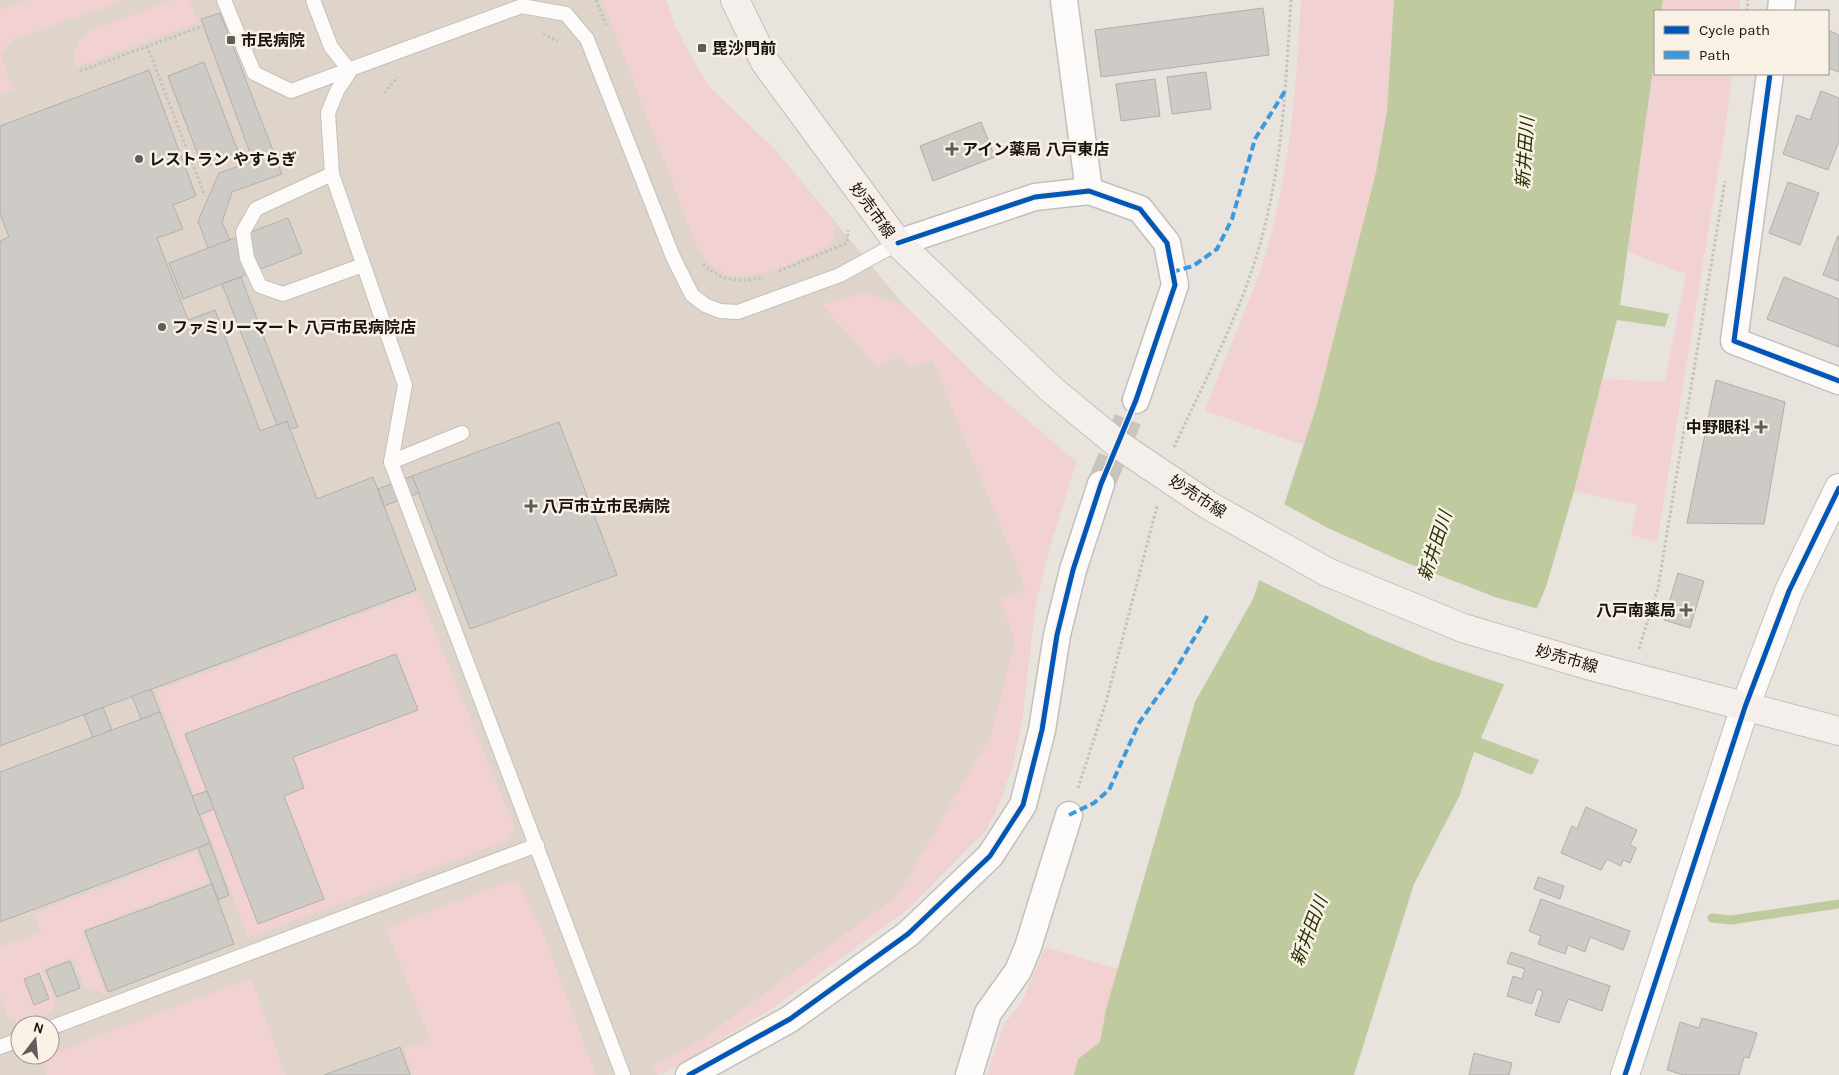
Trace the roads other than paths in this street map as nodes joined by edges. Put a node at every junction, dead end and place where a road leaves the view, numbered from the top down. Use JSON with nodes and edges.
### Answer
{"nodes":[{"id":1,"x":224,"y":0,"type":"edge"},
{"id":2,"x":313,"y":0,"type":"edge"},
{"id":3,"x":735,"y":0,"type":"edge"},
{"id":4,"x":1064,"y":0,"type":"edge"},
{"id":5,"x":350,"y":71,"type":"junction"},
{"id":6,"x":1770,"y":75,"type":"edge"},
{"id":7,"x":332,"y":174,"type":"junction"},
{"id":8,"x":1089,"y":190,"type":"junction"},
{"id":9,"x":898,"y":243,"type":"junction"},
{"id":10,"x":363,"y":265,"type":"junction"},
{"id":11,"x":1839,"y":381,"type":"edge"},
{"id":12,"x":1136,"y":400,"type":"tunnel mouth"},
{"id":13,"x":462,"y":433,"type":"dead end"},
{"id":14,"x":391,"y":462,"type":"junction"},
{"id":15,"x":1102,"y":484,"type":"tunnel mouth"},
{"id":16,"x":1839,"y":488,"type":"edge"},
{"id":17,"x":1745,"y":707,"type":"junction"},
{"id":18,"x":1839,"y":731,"type":"edge"},
{"id":19,"x":1069,"y":815,"type":"road end"},
{"id":20,"x":537,"y":846,"type":"junction"},
{"id":21,"x":60,"y":1024,"type":"edge"},
{"id":22,"x":623,"y":1075,"type":"edge"},
{"id":23,"x":689,"y":1075,"type":"edge"},
{"id":24,"x":969,"y":1075,"type":"edge"},
{"id":25,"x":1625,"y":1075,"type":"edge"}],
"edges":[{"from":1,"to":5,"type":"lane"},
{"from":2,"to":5,"type":"lane"},
{"from":3,"to":9,"type":"main road","name":"妙売市線"},
{"from":4,"to":8,"type":"street"},
{"from":5,"to":7,"type":"lane"},
{"from":5,"to":9,"type":"lane"},
{"from":6,"to":11,"type":"street"},
{"from":7,"to":10,"type":"lane"},
{"from":7,"to":10,"type":"lane"},
{"from":8,"to":9,"type":"street"},
{"from":8,"to":12,"type":"street"},
{"from":9,"to":17,"type":"main road","name":"妙売市線"},
{"from":10,"to":14,"type":"lane"},
{"from":13,"to":14,"type":"lane"},
{"from":14,"to":20,"type":"lane"},
{"from":15,"to":23,"type":"street"},
{"from":16,"to":17,"type":"street"},
{"from":17,"to":18,"type":"main road","name":"妙売市線"},
{"from":17,"to":25,"type":"street"},
{"from":19,"to":24,"type":"street"},
{"from":20,"to":21,"type":"lane"},
{"from":20,"to":22,"type":"lane"}]}
